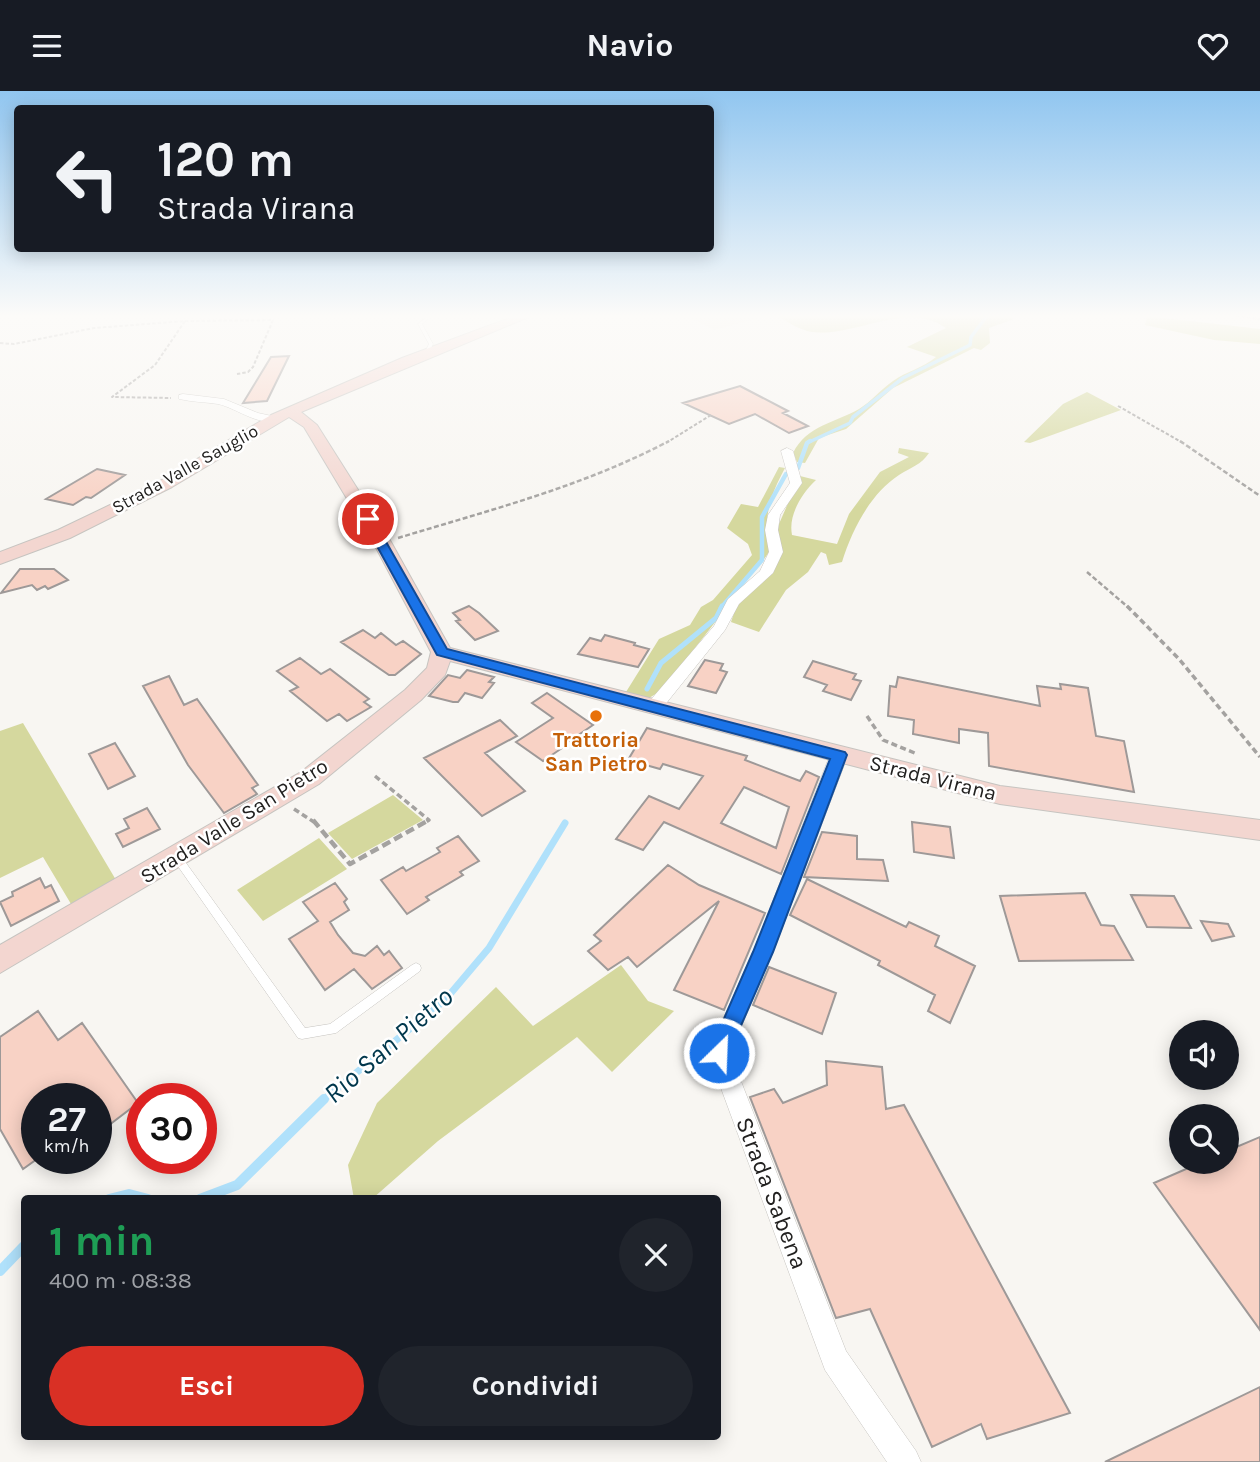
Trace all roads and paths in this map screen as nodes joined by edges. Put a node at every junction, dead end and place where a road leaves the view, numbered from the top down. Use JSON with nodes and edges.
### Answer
{"nodes":[{"id":1,"x":135,"y":380,"type":"edge"},
{"id":2,"x":365,"y":380,"type":"edge"},
{"id":3,"x":183,"y":397,"type":"joint"},
{"id":4,"x":1118,"y":406,"type":"dead end"},
{"id":5,"x":283,"y":415,"type":"junction"},
{"id":6,"x":711,"y":415,"type":"dead end"},
{"id":7,"x":788,"y":451,"type":"dead end"},
{"id":8,"x":1260,"y":496,"type":"edge"},
{"id":9,"x":382,"y":543,"type":"junction"},
{"id":10,"x":0,"y":558,"type":"edge"},
{"id":11,"x":1087,"y":572,"type":"dead end"},
{"id":12,"x":442,"y":652,"type":"junction"},
{"id":13,"x":654,"y":707,"type":"junction"},
{"id":14,"x":867,"y":716,"type":"dead end"},
{"id":15,"x":839,"y":755,"type":"junction"},
{"id":16,"x":926,"y":757,"type":"dead end"},
{"id":17,"x":1260,"y":757,"type":"edge"},
{"id":18,"x":374,"y":776,"type":"dead end"},
{"id":19,"x":288,"y":806,"type":"dead end"},
{"id":20,"x":1260,"y":829,"type":"edge"},
{"id":21,"x":178,"y":859,"type":"junction"},
{"id":22,"x":0,"y":960,"type":"edge"},
{"id":23,"x":416,"y":968,"type":"dead end"},
{"id":24,"x":905,"y":1462,"type":"edge"}],
"edges":[{"from":1,"to":3,"type":"path"},
{"from":2,"to":5,"type":"street","name":"Strada Valle Sauglio"},
{"from":3,"to":5,"type":"street"},
{"from":4,"to":8,"type":"path"},
{"from":5,"to":9,"type":"street"},
{"from":5,"to":10,"type":"street","name":"Strada Valle Sauglio"},
{"from":6,"to":9,"type":"path"},
{"from":7,"to":13,"type":"street"},
{"from":9,"to":12,"type":"street"},
{"from":11,"to":17,"type":"path"},
{"from":12,"to":13,"type":"street","name":"Strada Virana"},
{"from":12,"to":21,"type":"street","name":"Strada Valle San Pietro"},
{"from":13,"to":15,"type":"street","name":"Strada Virana"},
{"from":14,"to":16,"type":"path"},
{"from":15,"to":20,"type":"street","name":"Strada Virana"},
{"from":15,"to":24,"type":"street","name":"Strada Sabena"},
{"from":18,"to":19,"type":"path"},
{"from":21,"to":22,"type":"street","name":"Strada Valle San Pietro"},
{"from":21,"to":23,"type":"lane"}]}
